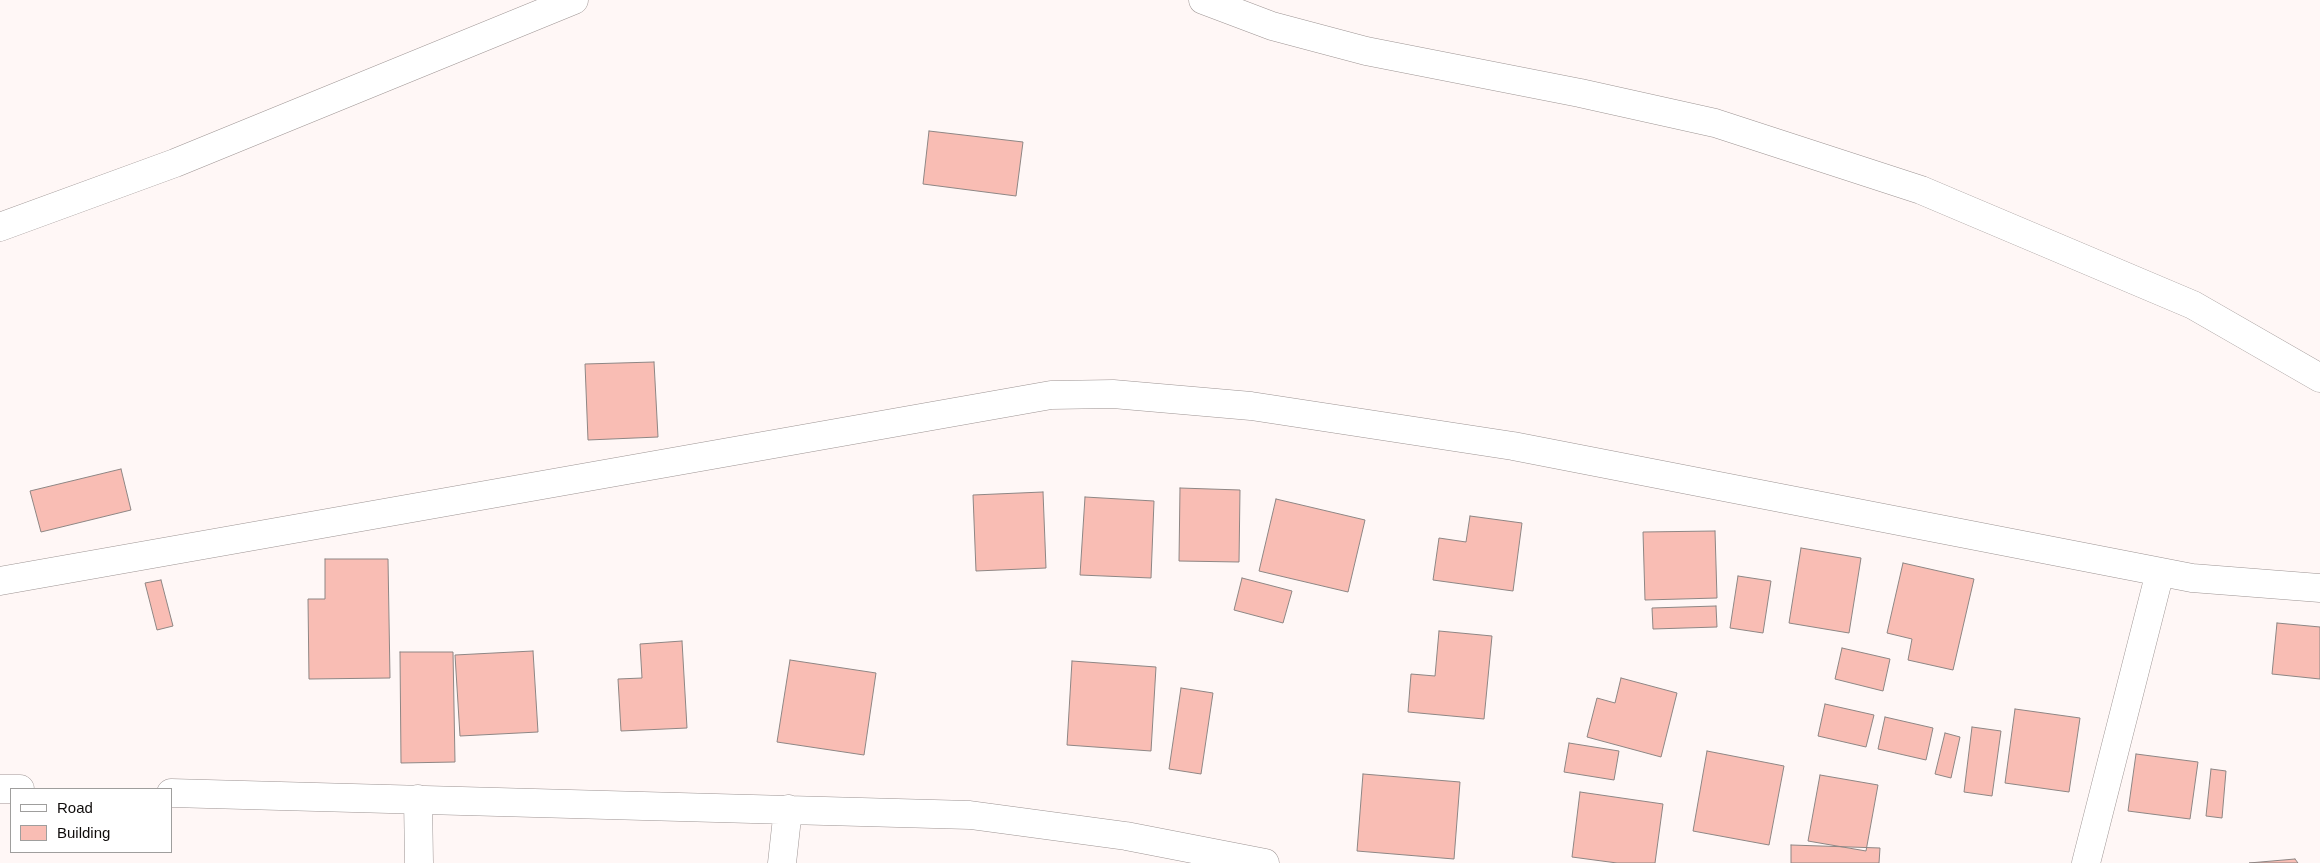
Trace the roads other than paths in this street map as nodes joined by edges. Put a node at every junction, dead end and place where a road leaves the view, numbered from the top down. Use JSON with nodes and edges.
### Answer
{"nodes":[{"id":1,"x":574,"y":0,"type":"edge"},
{"id":2,"x":1203,"y":0,"type":"edge"},
{"id":3,"x":0,"y":227,"type":"edge"},
{"id":4,"x":2320,"y":378,"type":"edge"},
{"id":5,"x":2160,"y":572,"type":"junction"},
{"id":6,"x":0,"y":581,"type":"edge"},
{"id":7,"x":2320,"y":588,"type":"edge"},
{"id":8,"x":172,"y":793,"type":"edge"},
{"id":9,"x":418,"y":800,"type":"junction"},
{"id":10,"x":788,"y":809,"type":"junction"},
{"id":11,"x":1172,"y":854,"type":"edge"},
{"id":12,"x":419,"y":863,"type":"edge"},
{"id":13,"x":782,"y":863,"type":"edge"},
{"id":14,"x":1265,"y":863,"type":"edge"},
{"id":15,"x":2086,"y":863,"type":"edge"}],
"edges":[{"from":1,"to":3,"type":"street"},
{"from":2,"to":4,"type":"street"},
{"from":5,"to":6,"type":"street"},
{"from":5,"to":7,"type":"street"},
{"from":5,"to":15,"type":"street"},
{"from":8,"to":9,"type":"street"},
{"from":9,"to":10,"type":"street"},
{"from":9,"to":12,"type":"street"},
{"from":10,"to":11,"type":"street"},
{"from":10,"to":13,"type":"street"},
{"from":11,"to":14,"type":"street"}]}
